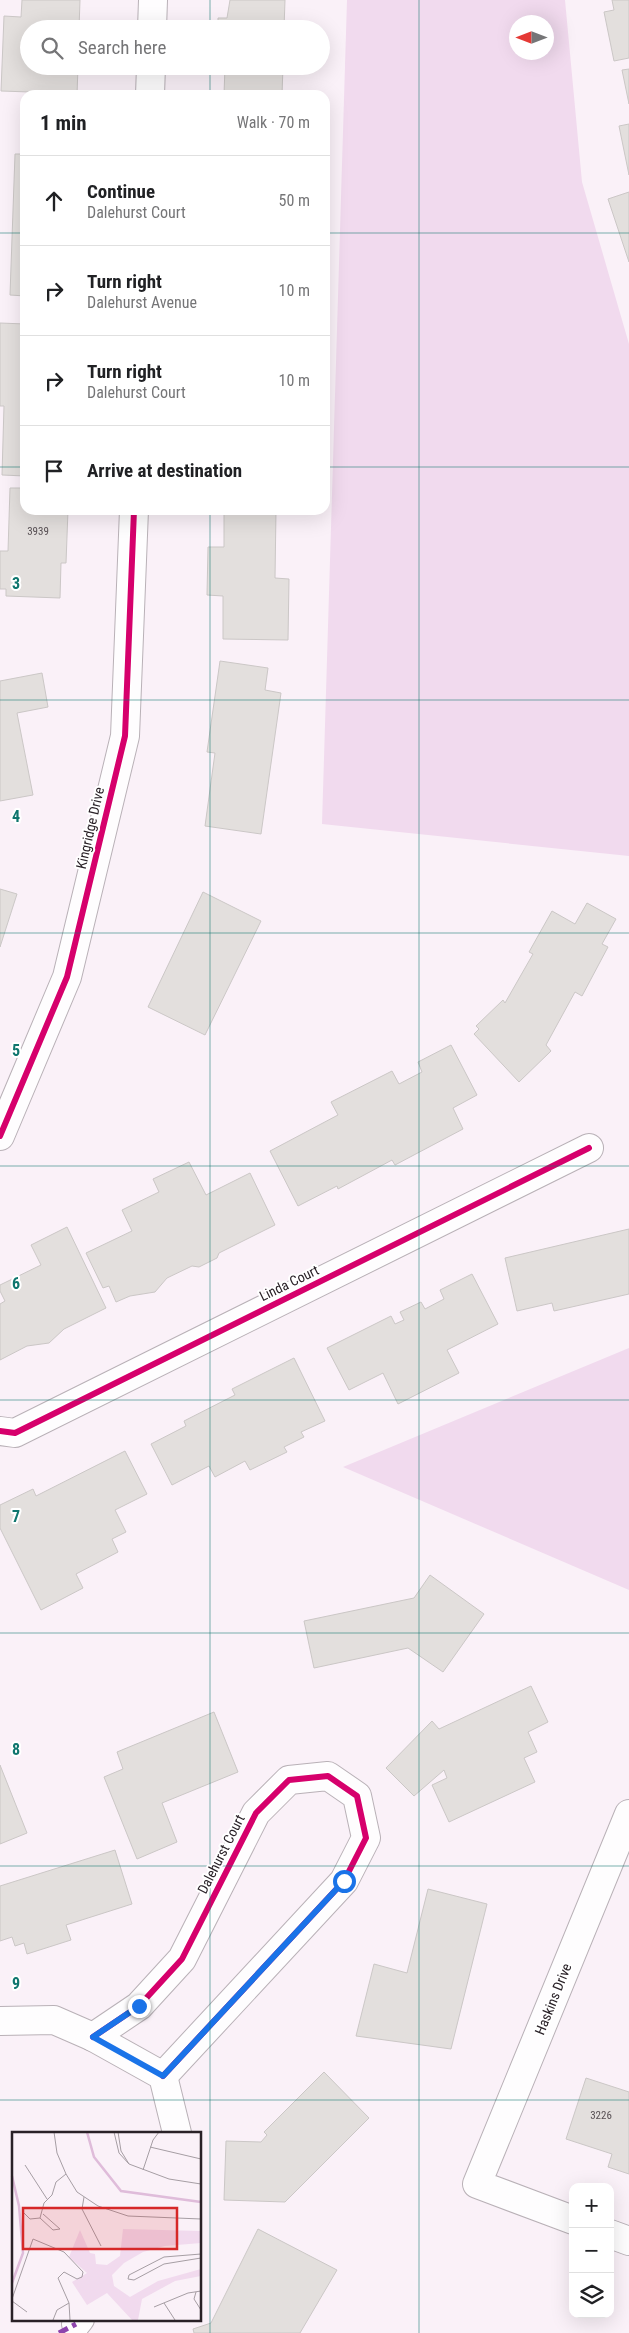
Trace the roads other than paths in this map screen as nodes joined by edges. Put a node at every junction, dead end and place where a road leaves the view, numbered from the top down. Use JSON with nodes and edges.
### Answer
{"nodes":[{"id":1,"x":153,"y":0,"type":"edge"},
{"id":2,"x":152,"y":20,"type":"edge"},
{"id":3,"x":151,"y":75,"type":"edge"},
{"id":4,"x":150,"y":90,"type":"edge"},
{"id":5,"x":134,"y":515,"type":"edge"},
{"id":6,"x":0,"y":1136,"type":"edge"},
{"id":7,"x":589,"y":1148,"type":"dead end"},
{"id":8,"x":0,"y":1431,"type":"edge"},
{"id":9,"x":629,"y":1814,"type":"edge"},
{"id":10,"x":0,"y":2021,"type":"edge"},
{"id":11,"x":93,"y":2037,"type":"junction"},
{"id":12,"x":163,"y":2076,"type":"junction"},
{"id":13,"x":177,"y":2132,"type":"edge"},
{"id":14,"x":569,"y":2218,"type":"edge"},
{"id":15,"x":614,"y":2235,"type":"edge"},
{"id":16,"x":629,"y":2241,"type":"edge"}],
"edges":[{"from":1,"to":2,"type":"street"},
{"from":3,"to":4,"type":"street"},
{"from":5,"to":6,"type":"street","name":"Kingridge Drive"},
{"from":7,"to":8,"type":"street","name":"Linda Court"},
{"from":9,"to":14,"type":"street","name":"Haskins Drive"},
{"from":10,"to":11,"type":"street"},
{"from":11,"to":12,"type":"street"},
{"from":11,"to":12,"type":"street","name":"Dalehurst Court"},
{"from":12,"to":13,"type":"street"},
{"from":15,"to":16,"type":"street"}]}
